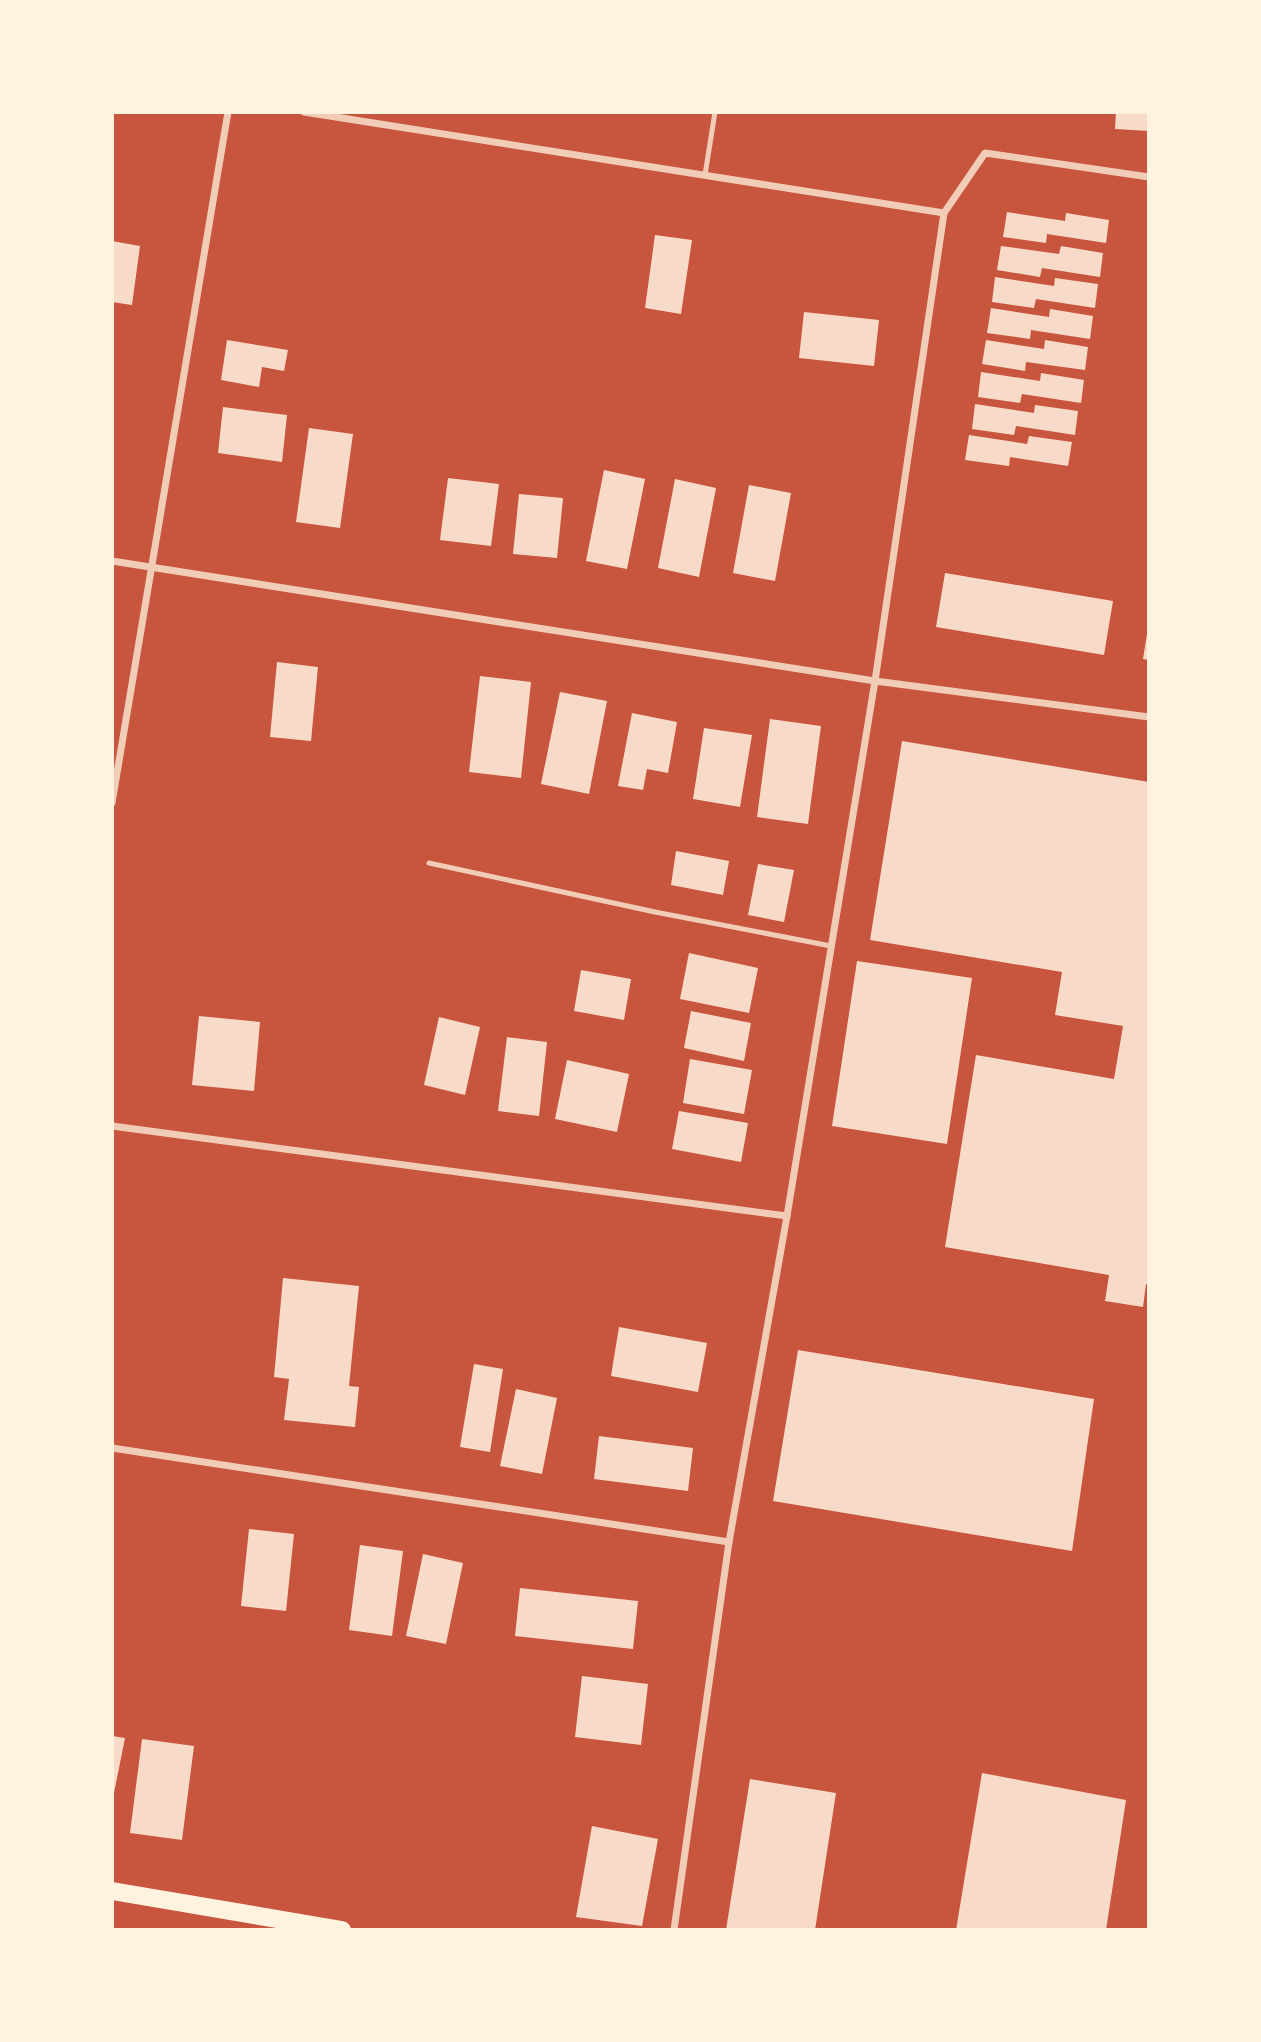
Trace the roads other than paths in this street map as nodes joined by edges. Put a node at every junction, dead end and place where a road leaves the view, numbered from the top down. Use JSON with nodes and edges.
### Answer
{"nodes":[{"id":1,"x":228,"y":112,"type":"edge"},
{"id":2,"x":304,"y":112,"type":"edge"},
{"id":3,"x":715,"y":112,"type":"edge"},
{"id":4,"x":705,"y":175,"type":"junction"},
{"id":5,"x":1149,"y":177,"type":"edge"},
{"id":6,"x":944,"y":213,"type":"junction"},
{"id":7,"x":112,"y":561,"type":"edge"},
{"id":8,"x":150,"y":567,"type":"junction"},
{"id":9,"x":875,"y":681,"type":"junction"},
{"id":10,"x":1149,"y":717,"type":"edge"},
{"id":11,"x":112,"y":803,"type":"edge"},
{"id":12,"x":429,"y":863,"type":"dead end"},
{"id":13,"x":831,"y":946,"type":"junction"},
{"id":14,"x":112,"y":1126,"type":"edge"},
{"id":15,"x":787,"y":1216,"type":"junction"},
{"id":16,"x":112,"y":1448,"type":"edge"},
{"id":17,"x":729,"y":1542,"type":"junction"},
{"id":18,"x":112,"y":1891,"type":"edge"},
{"id":19,"x":342,"y":1930,"type":"edge"},
{"id":20,"x":674,"y":1930,"type":"edge"}],
"edges":[{"from":1,"to":8,"type":"street"},
{"from":2,"to":4,"type":"street"},
{"from":3,"to":4,"type":"lane"},
{"from":4,"to":6,"type":"street"},
{"from":5,"to":6,"type":"street"},
{"from":6,"to":9,"type":"street"},
{"from":7,"to":8,"type":"street"},
{"from":8,"to":9,"type":"street"},
{"from":8,"to":11,"type":"street"},
{"from":9,"to":10,"type":"street"},
{"from":9,"to":13,"type":"street"},
{"from":12,"to":13,"type":"lane"},
{"from":13,"to":15,"type":"street"},
{"from":14,"to":15,"type":"street"},
{"from":15,"to":17,"type":"street"},
{"from":16,"to":17,"type":"street"},
{"from":17,"to":20,"type":"street"},
{"from":18,"to":19,"type":"main road"}]}
